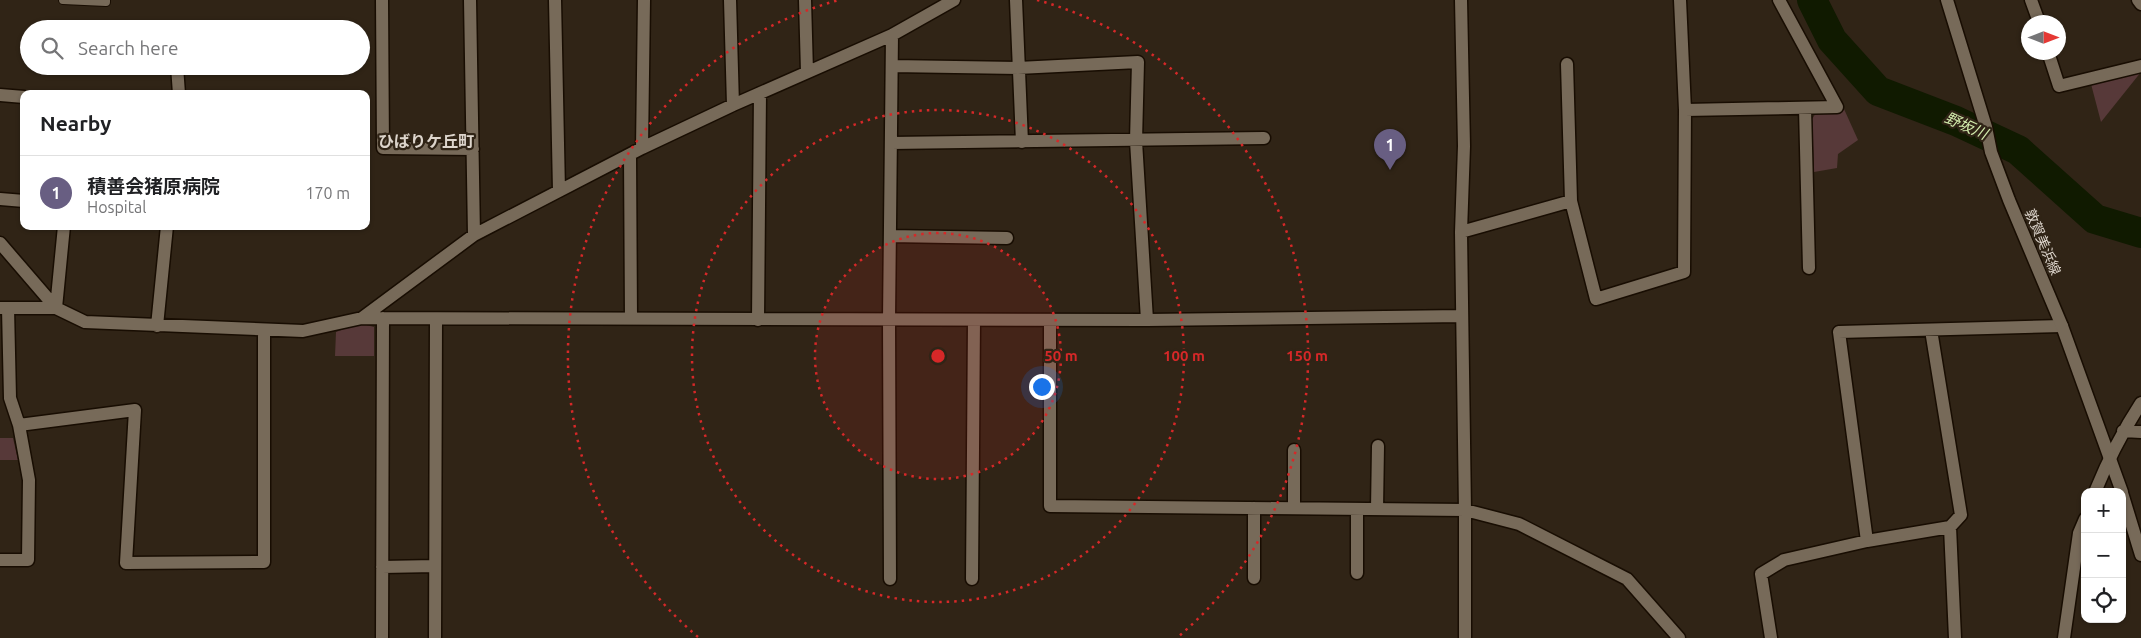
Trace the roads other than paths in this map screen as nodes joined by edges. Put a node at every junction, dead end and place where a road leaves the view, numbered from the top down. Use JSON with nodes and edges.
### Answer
{"nodes":[{"id":1,"x":63,"y":0,"type":"edge"},
{"id":2,"x":106,"y":0,"type":"edge"},
{"id":3,"x":382,"y":0,"type":"edge"},
{"id":4,"x":470,"y":0,"type":"edge"},
{"id":5,"x":555,"y":0,"type":"edge"},
{"id":6,"x":644,"y":0,"type":"edge"},
{"id":7,"x":730,"y":0,"type":"edge"},
{"id":8,"x":805,"y":0,"type":"edge"},
{"id":9,"x":954,"y":0,"type":"edge"},
{"id":10,"x":1016,"y":0,"type":"edge"},
{"id":11,"x":1461,"y":0,"type":"edge"},
{"id":12,"x":1680,"y":0,"type":"edge"},
{"id":13,"x":1779,"y":0,"type":"edge"},
{"id":14,"x":1948,"y":0,"type":"edge"},
{"id":15,"x":2032,"y":0,"type":"edge"},
{"id":16,"x":2138,"y":0,"type":"edge"},
{"id":17,"x":2141,"y":4,"type":"edge"},
{"id":18,"x":2037,"y":15,"type":"edge"},
{"id":19,"x":892,"y":35,"type":"junction"},
{"id":20,"x":2051,"y":60,"type":"edge"},
{"id":21,"x":1567,"y":64,"type":"dead end"},
{"id":22,"x":892,"y":66,"type":"junction"},
{"id":23,"x":2141,"y":66,"type":"edge"},
{"id":24,"x":1018,"y":68,"type":"junction"},
{"id":25,"x":807,"y":72,"type":"junction"},
{"id":26,"x":178,"y":75,"type":"edge"},
{"id":27,"x":179,"y":90,"type":"edge"},
{"id":28,"x":760,"y":93,"type":"junction"},
{"id":29,"x":0,"y":95,"type":"edge"},
{"id":30,"x":20,"y":97,"type":"edge"},
{"id":31,"x":733,"y":105,"type":"junction"},
{"id":32,"x":1805,"y":108,"type":"junction"},
{"id":33,"x":1685,"y":110,"type":"junction"},
{"id":34,"x":1264,"y":138,"type":"dead end"},
{"id":35,"x":1136,"y":141,"type":"junction"},
{"id":36,"x":1022,"y":142,"type":"junction"},
{"id":37,"x":891,"y":143,"type":"junction"},
{"id":38,"x":642,"y":148,"type":"junction"},
{"id":39,"x":473,"y":149,"type":"junction"},
{"id":40,"x":630,"y":155,"type":"junction"},
{"id":41,"x":559,"y":191,"type":"junction"},
{"id":42,"x":0,"y":199,"type":"edge"},
{"id":43,"x":20,"y":201,"type":"edge"},
{"id":44,"x":1571,"y":201,"type":"junction"},
{"id":45,"x":64,"y":230,"type":"edge"},
{"id":46,"x":167,"y":230,"type":"edge"},
{"id":47,"x":1460,"y":232,"type":"junction"},
{"id":48,"x":474,"y":235,"type":"junction"},
{"id":49,"x":890,"y":236,"type":"junction"},
{"id":50,"x":1007,"y":238,"type":"dead end"},
{"id":51,"x":0,"y":243,"type":"edge"},
{"id":52,"x":1809,"y":268,"type":"dead end"},
{"id":53,"x":4,"y":308,"type":"edge"},
{"id":54,"x":56,"y":308,"type":"junction"},
{"id":55,"x":1462,"y":316,"type":"junction"},
{"id":56,"x":362,"y":318,"type":"junction"},
{"id":57,"x":383,"y":318,"type":"junction"},
{"id":58,"x":436,"y":319,"type":"junction"},
{"id":59,"x":631,"y":319,"type":"junction"},
{"id":60,"x":758,"y":320,"type":"junction"},
{"id":61,"x":889,"y":320,"type":"junction"},
{"id":62,"x":974,"y":320,"type":"junction"},
{"id":63,"x":1050,"y":320,"type":"junction"},
{"id":64,"x":1147,"y":320,"type":"junction"},
{"id":65,"x":157,"y":326,"type":"junction"},
{"id":66,"x":2062,"y":326,"type":"junction"},
{"id":67,"x":264,"y":330,"type":"junction"},
{"id":68,"x":1931,"y":330,"type":"junction"},
{"id":69,"x":2141,"y":403,"type":"edge"},
{"id":70,"x":19,"y":425,"type":"junction"},
{"id":71,"x":2123,"y":431,"type":"junction"},
{"id":72,"x":2141,"y":432,"type":"edge"},
{"id":73,"x":1378,"y":446,"type":"dead end"},
{"id":74,"x":1294,"y":450,"type":"dead end"},
{"id":75,"x":2110,"y":456,"type":"junction"},
{"id":76,"x":2098,"y":488,"type":"edge"},
{"id":77,"x":2121,"y":488,"type":"edge"},
{"id":78,"x":2126,"y":505,"type":"edge"},
{"id":79,"x":1254,"y":508,"type":"junction"},
{"id":80,"x":1294,"y":508,"type":"junction"},
{"id":81,"x":1357,"y":509,"type":"junction"},
{"id":82,"x":1377,"y":509,"type":"junction"},
{"id":83,"x":1465,"y":510,"type":"junction"},
{"id":84,"x":1950,"y":527,"type":"junction"},
{"id":85,"x":2081,"y":529,"type":"edge"},
{"id":86,"x":1867,"y":541,"type":"junction"},
{"id":87,"x":2141,"y":555,"type":"edge"},
{"id":88,"x":0,"y":560,"type":"edge"},
{"id":89,"x":435,"y":566,"type":"junction"},
{"id":90,"x":382,"y":567,"type":"junction"},
{"id":91,"x":1357,"y":573,"type":"dead end"},
{"id":92,"x":890,"y":578,"type":"dead end"},
{"id":93,"x":1254,"y":578,"type":"dead end"},
{"id":94,"x":972,"y":579,"type":"dead end"},
{"id":95,"x":382,"y":638,"type":"edge"},
{"id":96,"x":435,"y":638,"type":"edge"},
{"id":97,"x":1465,"y":638,"type":"edge"},
{"id":98,"x":1678,"y":638,"type":"edge"},
{"id":99,"x":1771,"y":638,"type":"edge"},
{"id":100,"x":1955,"y":638,"type":"edge"},
{"id":101,"x":2064,"y":638,"type":"edge"}],
"edges":[{"from":1,"to":2,"type":"lane"},
{"from":3,"to":39,"type":"street"},
{"from":4,"to":39,"type":"street"},
{"from":5,"to":41,"type":"street"},
{"from":6,"to":38,"type":"street"},
{"from":7,"to":31,"type":"street"},
{"from":8,"to":25,"type":"street"},
{"from":9,"to":19,"type":"street"},
{"from":10,"to":24,"type":"street"},
{"from":11,"to":47,"type":"street"},
{"from":12,"to":33,"type":"street"},
{"from":13,"to":32,"type":"street"},
{"from":14,"to":66,"type":"street","name":"敦賀美浜線"},
{"from":15,"to":18,"type":"street"},
{"from":16,"to":17,"type":"street"},
{"from":19,"to":22,"type":"street"},
{"from":19,"to":25,"type":"street"},
{"from":20,"to":23,"type":"street"},
{"from":21,"to":44,"type":"street"},
{"from":22,"to":24,"type":"street"},
{"from":22,"to":37,"type":"street"},
{"from":24,"to":35,"type":"street"},
{"from":24,"to":36,"type":"street"},
{"from":25,"to":28,"type":"street"},
{"from":26,"to":27,"type":"street"},
{"from":28,"to":31,"type":"street"},
{"from":28,"to":60,"type":"street"},
{"from":29,"to":30,"type":"street"},
{"from":31,"to":38,"type":"street"},
{"from":32,"to":33,"type":"street"},
{"from":32,"to":52,"type":"street"},
{"from":33,"to":44,"type":"street"},
{"from":34,"to":35,"type":"street"},
{"from":35,"to":36,"type":"street"},
{"from":35,"to":64,"type":"street"},
{"from":36,"to":37,"type":"street"},
{"from":37,"to":49,"type":"street"},
{"from":38,"to":40,"type":"street"},
{"from":39,"to":48,"type":"street"},
{"from":40,"to":41,"type":"street"},
{"from":40,"to":59,"type":"street"},
{"from":41,"to":48,"type":"street"},
{"from":42,"to":43,"type":"street"},
{"from":44,"to":47,"type":"street"},
{"from":45,"to":54,"type":"street"},
{"from":46,"to":65,"type":"street"},
{"from":47,"to":55,"type":"street"},
{"from":48,"to":56,"type":"street"},
{"from":49,"to":50,"type":"street"},
{"from":49,"to":61,"type":"street"},
{"from":51,"to":54,"type":"street"},
{"from":53,"to":54,"type":"street"},
{"from":53,"to":70,"type":"street"},
{"from":54,"to":65,"type":"street"},
{"from":55,"to":64,"type":"street"},
{"from":55,"to":83,"type":"street"},
{"from":56,"to":57,"type":"street"},
{"from":56,"to":67,"type":"street"},
{"from":57,"to":58,"type":"street"},
{"from":57,"to":90,"type":"street"},
{"from":58,"to":59,"type":"street"},
{"from":58,"to":89,"type":"street"},
{"from":59,"to":60,"type":"street"},
{"from":60,"to":61,"type":"street"},
{"from":61,"to":62,"type":"street"},
{"from":61,"to":92,"type":"street"},
{"from":62,"to":63,"type":"street"},
{"from":62,"to":94,"type":"street"},
{"from":63,"to":64,"type":"street"},
{"from":63,"to":79,"type":"street"},
{"from":65,"to":67,"type":"street"},
{"from":66,"to":68,"type":"street"},
{"from":66,"to":75,"type":"street","name":"敦賀美浜線"},
{"from":67,"to":70,"type":"street"},
{"from":68,"to":84,"type":"street"},
{"from":68,"to":86,"type":"street"},
{"from":69,"to":71,"type":"street"},
{"from":70,"to":88,"type":"street"},
{"from":71,"to":72,"type":"street"},
{"from":71,"to":75,"type":"street"},
{"from":73,"to":82,"type":"street"},
{"from":74,"to":80,"type":"street"},
{"from":75,"to":76,"type":"street"},
{"from":75,"to":77,"type":"street","name":"敦賀美浜線"},
{"from":78,"to":87,"type":"street","name":"敦賀美浜線"},
{"from":79,"to":80,"type":"street"},
{"from":79,"to":93,"type":"street"},
{"from":80,"to":81,"type":"street"},
{"from":81,"to":82,"type":"street"},
{"from":81,"to":91,"type":"street"},
{"from":82,"to":83,"type":"street"},
{"from":83,"to":97,"type":"street"},
{"from":83,"to":98,"type":"street"},
{"from":84,"to":86,"type":"street"},
{"from":84,"to":100,"type":"street"},
{"from":85,"to":101,"type":"street"},
{"from":86,"to":99,"type":"street"},
{"from":89,"to":90,"type":"street"},
{"from":89,"to":96,"type":"street"},
{"from":90,"to":95,"type":"street"}]}
